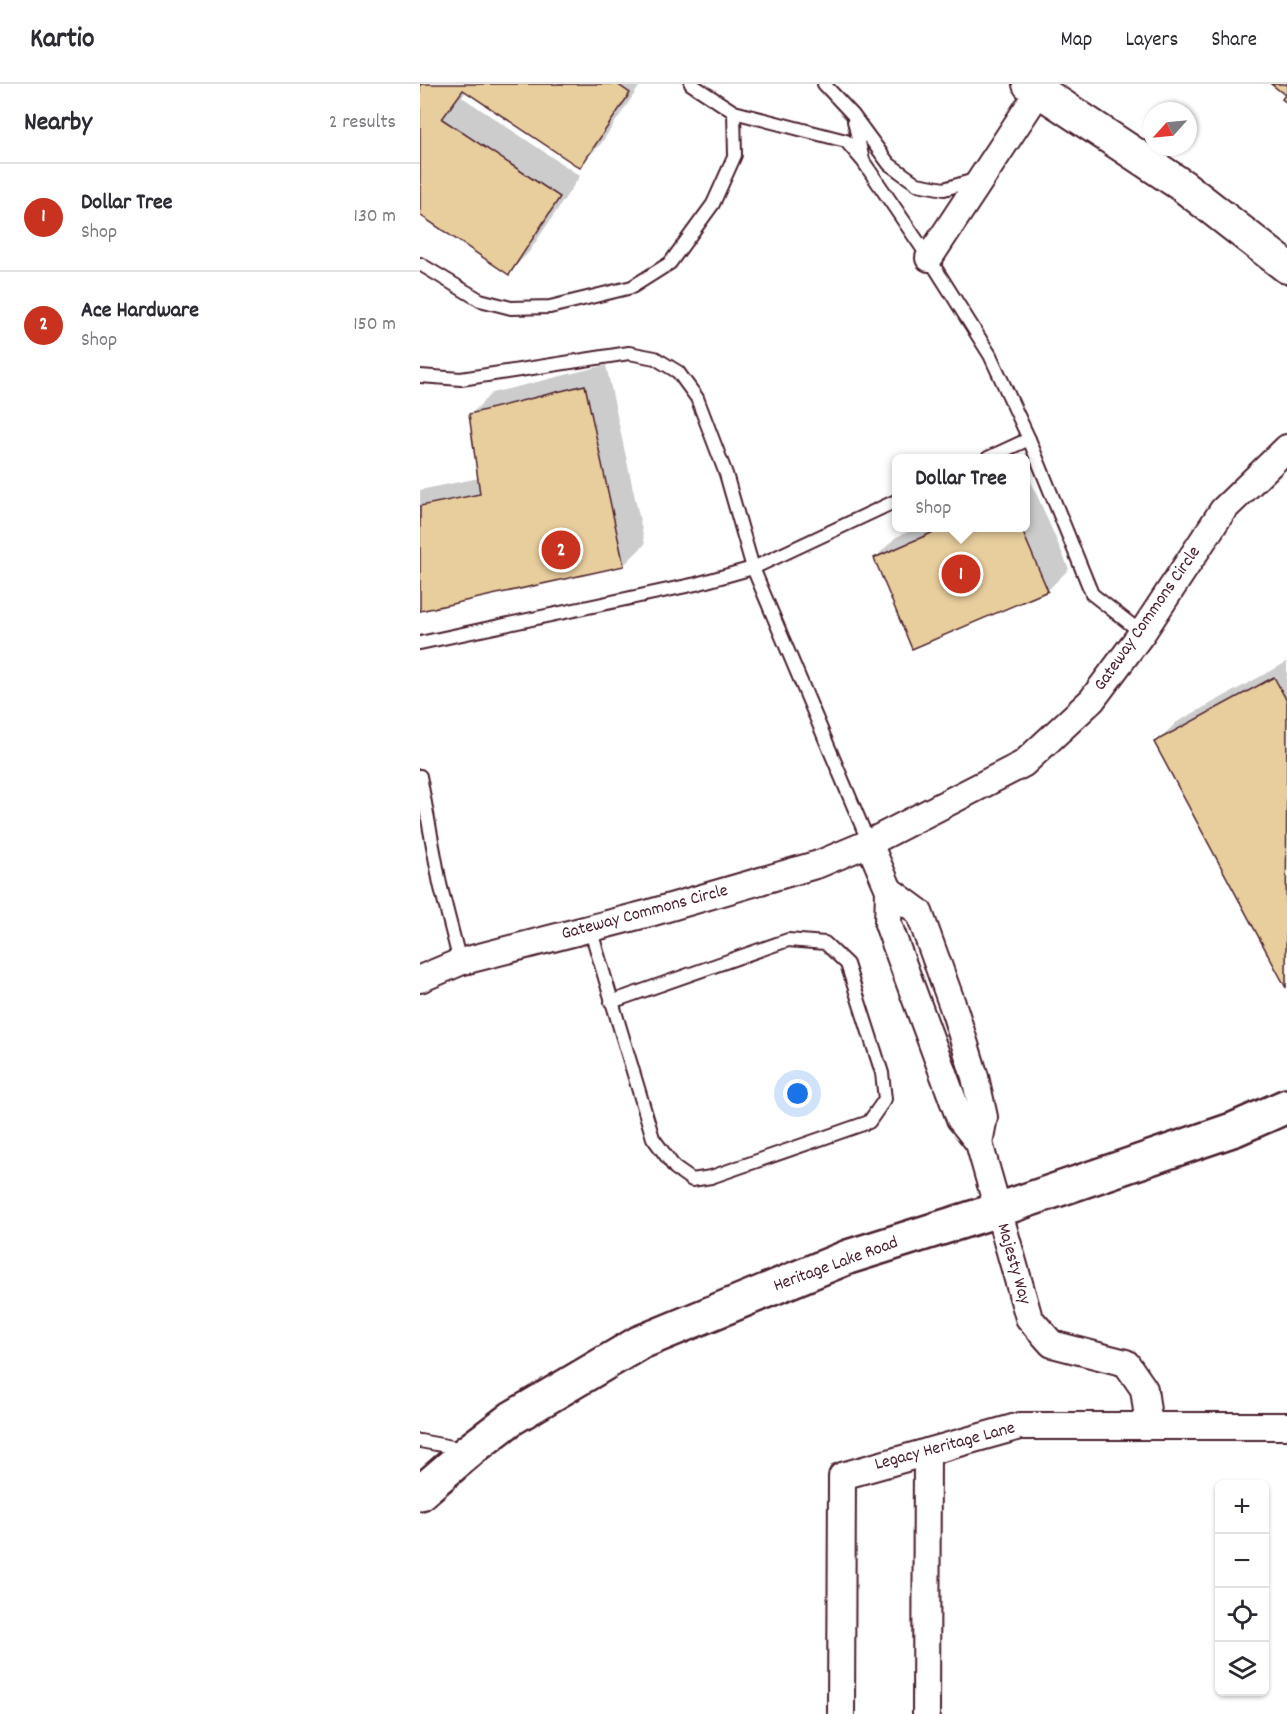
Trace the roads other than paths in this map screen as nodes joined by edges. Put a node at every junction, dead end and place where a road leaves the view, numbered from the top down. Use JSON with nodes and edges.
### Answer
{"nodes":[{"id":1,"x":691,"y":84,"type":"edge"},
{"id":2,"x":824,"y":84,"type":"edge"},
{"id":3,"x":1034,"y":87,"type":"edge"},
{"id":4,"x":734,"y":112,"type":"junction"},
{"id":5,"x":853,"y":115,"type":"junction"},
{"id":6,"x":863,"y":161,"type":"junction"},
{"id":7,"x":982,"y":177,"type":"junction"},
{"id":8,"x":929,"y":258,"type":"junction"},
{"id":9,"x":420,"y":264,"type":"edge"},
{"id":10,"x":1287,"y":267,"type":"edge"},
{"id":11,"x":420,"y":376,"type":"edge"},
{"id":12,"x":1029,"y":439,"type":"junction"},
{"id":13,"x":1287,"y":448,"type":"edge"},
{"id":14,"x":998,"y":454,"type":"edge"},
{"id":15,"x":892,"y":503,"type":"edge"},
{"id":16,"x":753,"y":568,"type":"junction"},
{"id":17,"x":1142,"y":633,"type":"junction"},
{"id":18,"x":420,"y":643,"type":"edge"},
{"id":19,"x":420,"y":776,"type":"edge"},
{"id":20,"x":869,"y":843,"type":"junction"},
{"id":21,"x":590,"y":928,"type":"junction"},
{"id":22,"x":460,"y":962,"type":"junction"},
{"id":23,"x":420,"y":979,"type":"edge"},
{"id":24,"x":611,"y":1002,"type":"junction"},
{"id":25,"x":1287,"y":1106,"type":"edge"},
{"id":26,"x":998,"y":1210,"type":"junction"},
{"id":27,"x":1149,"y":1425,"type":"junction"},
{"id":28,"x":1287,"y":1426,"type":"edge"},
{"id":29,"x":420,"y":1441,"type":"edge"},
{"id":30,"x":470,"y":1450,"type":"junction"},
{"id":31,"x":927,"y":1452,"type":"junction"},
{"id":32,"x":420,"y":1493,"type":"edge"},
{"id":33,"x":841,"y":1714,"type":"edge"},
{"id":34,"x":926,"y":1714,"type":"edge"}],
"edges":[{"from":1,"to":4,"type":"lane"},
{"from":2,"to":5,"type":"lane"},
{"from":3,"to":7,"type":"street"},
{"from":3,"to":10,"type":"street"},
{"from":4,"to":6,"type":"lane"},
{"from":4,"to":9,"type":"lane"},
{"from":5,"to":6,"type":"lane"},
{"from":5,"to":7,"type":"lane"},
{"from":6,"to":8,"type":"lane"},
{"from":7,"to":8,"type":"street"},
{"from":8,"to":12,"type":"lane"},
{"from":11,"to":16,"type":"lane"},
{"from":12,"to":14,"type":"lane"},
{"from":12,"to":17,"type":"lane"},
{"from":13,"to":17,"type":"street","name":"Gateway Commons Circle"},
{"from":15,"to":16,"type":"lane"},
{"from":16,"to":18,"type":"lane"},
{"from":16,"to":20,"type":"lane"},
{"from":17,"to":20,"type":"street","name":"Gateway Commons Circle"},
{"from":19,"to":22,"type":"lane"},
{"from":20,"to":21,"type":"street","name":"Gateway Commons Circle"},
{"from":20,"to":26,"type":"street"},
{"from":21,"to":22,"type":"street","name":"Gateway Commons Circle"},
{"from":21,"to":24,"type":"lane"},
{"from":22,"to":23,"type":"street","name":"Gateway Commons Circle"},
{"from":24,"to":24,"type":"lane"},
{"from":25,"to":26,"type":"main road","name":"Heritage Lake Road"},
{"from":26,"to":27,"type":"street","name":"Majesty Way"},
{"from":26,"to":30,"type":"main road","name":"Heritage Lake Road"},
{"from":27,"to":28,"type":"street","name":"Legacy Heritage Lane"},
{"from":27,"to":31,"type":"street","name":"Legacy Heritage Lane"},
{"from":29,"to":30,"type":"lane"},
{"from":30,"to":32,"type":"main road","name":"Heritage Lake Road"},
{"from":31,"to":33,"type":"street","name":"Legacy Heritage Lane"},
{"from":31,"to":34,"type":"street"}]}
